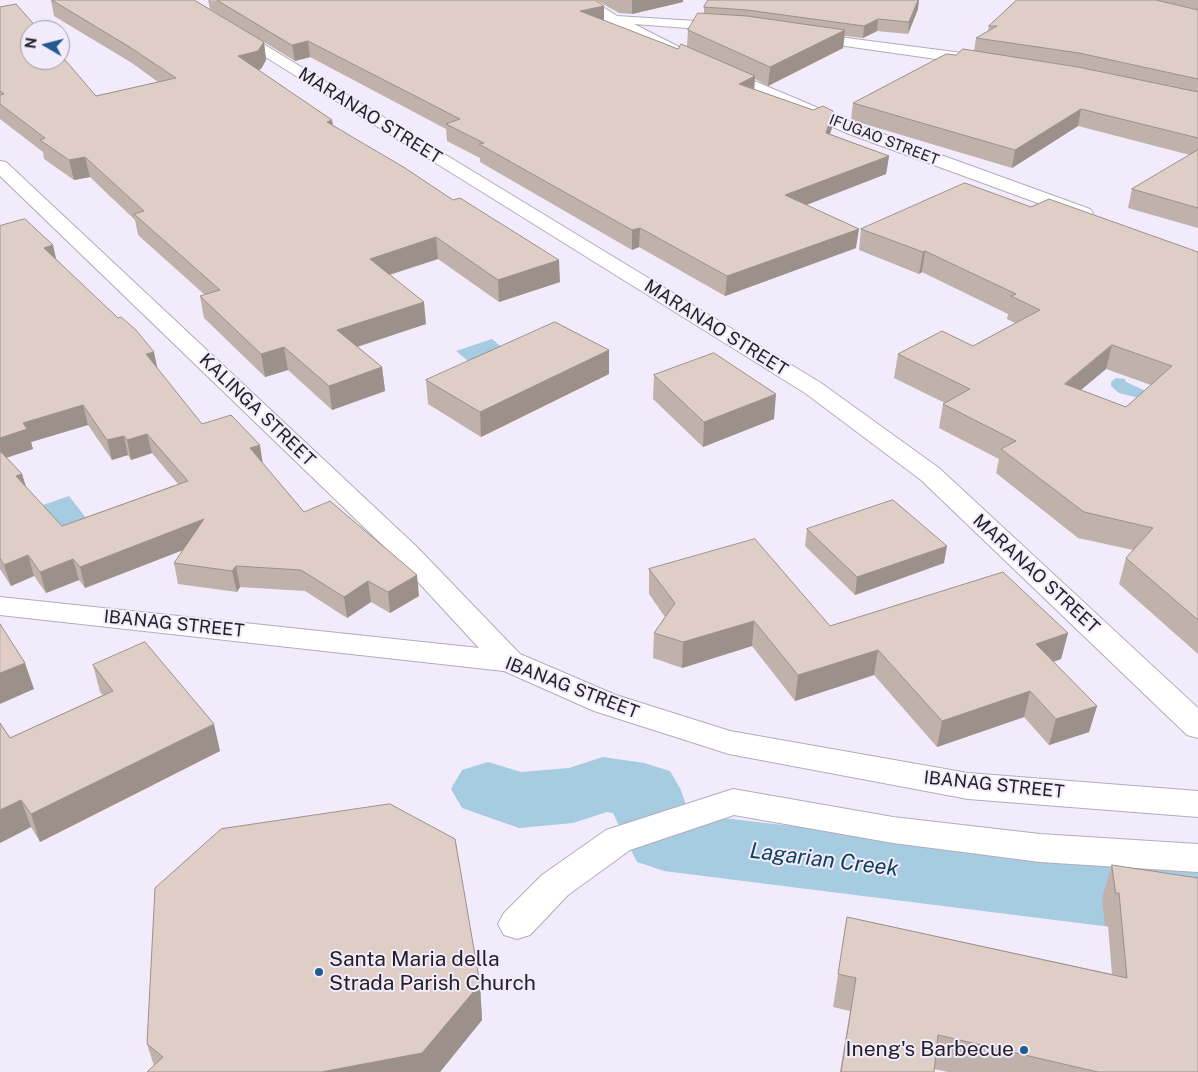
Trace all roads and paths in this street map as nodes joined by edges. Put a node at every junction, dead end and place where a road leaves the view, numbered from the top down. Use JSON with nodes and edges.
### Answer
{"nodes":[{"id":1,"x":181,"y":0,"type":"edge"},
{"id":2,"x":582,"y":0,"type":"edge"},
{"id":3,"x":610,"y":18,"type":"junction"},
{"id":4,"x":746,"y":28,"type":"edge"},
{"id":5,"x":795,"y":35,"type":"edge"},
{"id":6,"x":989,"y":62,"type":"edge"},
{"id":7,"x":0,"y":166,"type":"edge"},
{"id":8,"x":1102,"y":219,"type":"edge"},
{"id":9,"x":0,"y":606,"type":"edge"},
{"id":10,"x":509,"y":661,"type":"junction"},
{"id":11,"x":1198,"y":727,"type":"edge"},
{"id":12,"x":1198,"y":804,"type":"edge"},
{"id":13,"x":1198,"y":858,"type":"edge"},
{"id":14,"x":517,"y":924,"type":"dead end"}],
"edges":[{"from":1,"to":11,"type":"street","name":"MARANAO STREET"},
{"from":2,"to":3,"type":"street","name":"IFUGAO STREET"},
{"from":3,"to":4,"type":"street"},
{"from":3,"to":8,"type":"street","name":"IFUGAO STREET"},
{"from":5,"to":6,"type":"street"},
{"from":7,"to":10,"type":"street","name":"KALINGA STREET"},
{"from":9,"to":10,"type":"street","name":"IBANAG STREET"},
{"from":10,"to":12,"type":"street","name":"IBANAG STREET"},
{"from":13,"to":14,"type":"street"}]}
